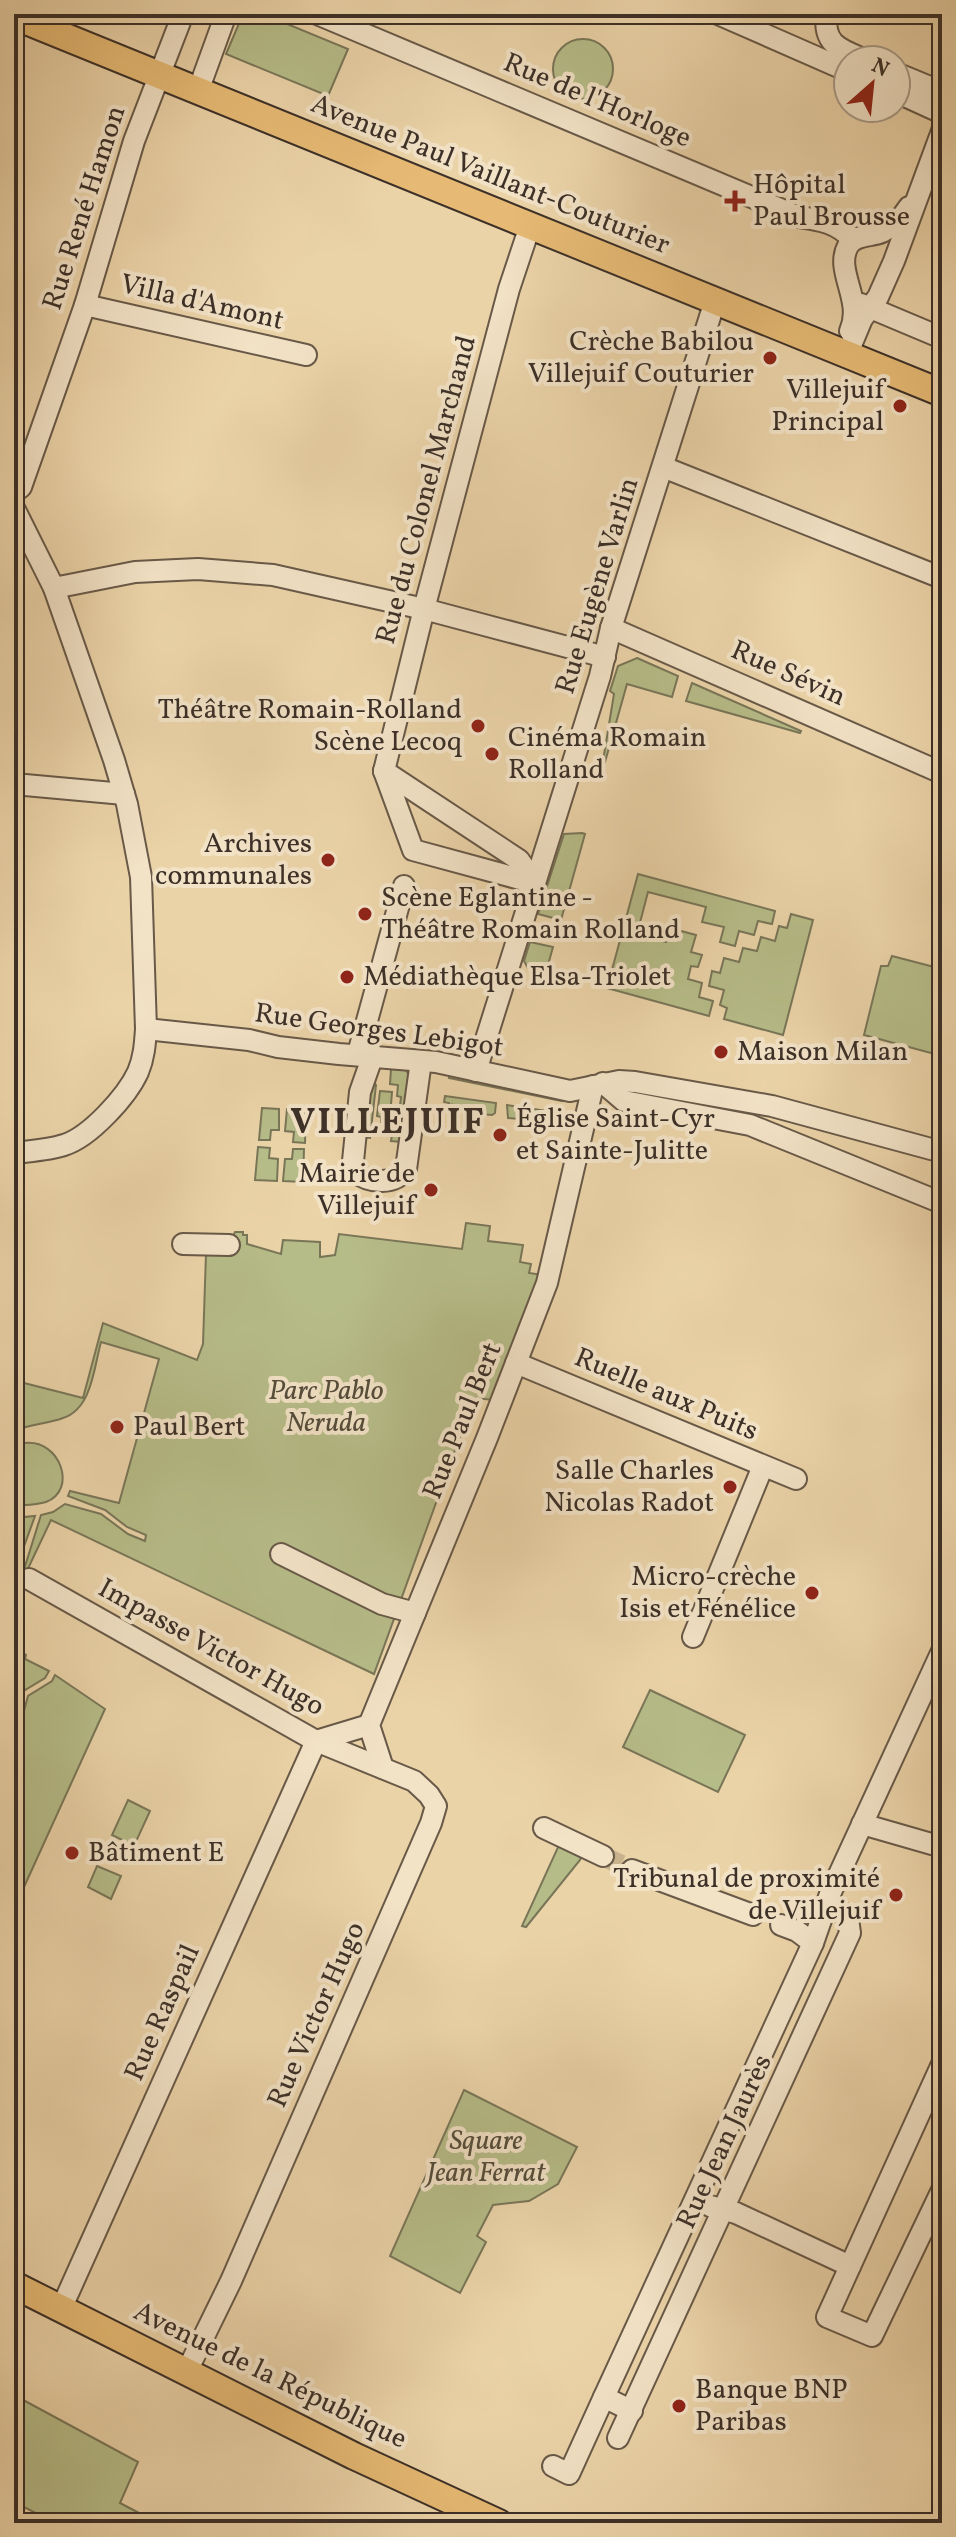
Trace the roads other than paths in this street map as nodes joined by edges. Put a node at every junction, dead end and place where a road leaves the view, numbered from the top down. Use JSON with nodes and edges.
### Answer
{"nodes":[{"id":1,"x":183,"y":14,"type":"edge"},
{"id":2,"x":226,"y":14,"type":"edge"},
{"id":3,"x":317,"y":14,"type":"edge"},
{"id":4,"x":718,"y":14,"type":"edge"},
{"id":5,"x":827,"y":14,"type":"edge"},
{"id":6,"x":14,"y":16,"type":"edge"},
{"id":7,"x":59,"y":23,"type":"edge"},
{"id":8,"x":834,"y":44,"type":"edge"},
{"id":9,"x":832,"y":64,"type":"edge"},
{"id":10,"x":159,"y":74,"type":"junction"},
{"id":11,"x":912,"y":80,"type":"edge"},
{"id":12,"x":198,"y":91,"type":"junction"},
{"id":13,"x":942,"y":92,"type":"edge"},
{"id":14,"x":912,"y":99,"type":"edge"},
{"id":15,"x":942,"y":113,"type":"edge"},
{"id":16,"x":942,"y":131,"type":"edge"},
{"id":17,"x":920,"y":185,"type":"junction"},
{"id":18,"x":530,"y":226,"type":"junction"},
{"id":19,"x":853,"y":240,"type":"junction"},
{"id":20,"x":715,"y":301,"type":"junction"},
{"id":21,"x":85,"y":305,"type":"junction"},
{"id":22,"x":862,"y":305,"type":"junction"},
{"id":23,"x":942,"y":338,"type":"edge"},
{"id":24,"x":843,"y":354,"type":"junction"},
{"id":25,"x":306,"y":355,"type":"dead end"},
{"id":26,"x":942,"y":393,"type":"edge"},
{"id":27,"x":663,"y":467,"type":"junction"},
{"id":28,"x":14,"y":492,"type":"edge"},
{"id":29,"x":14,"y":508,"type":"edge"},
{"id":30,"x":942,"y":578,"type":"edge"},
{"id":31,"x":54,"y":588,"type":"junction"},
{"id":32,"x":424,"y":609,"type":"junction"},
{"id":33,"x":611,"y":628,"type":"junction"},
{"id":34,"x":605,"y":657,"type":"junction"},
{"id":35,"x":384,"y":771,"type":"junction"},
{"id":36,"x":942,"y":773,"type":"edge"},
{"id":37,"x":14,"y":784,"type":"edge"},
{"id":38,"x":124,"y":794,"type":"junction"},
{"id":39,"x":535,"y":883,"type":"junction"},
{"id":40,"x":404,"y":886,"type":"dead end"},
{"id":41,"x":146,"y":1029,"type":"junction"},
{"id":42,"x":366,"y":1052,"type":"junction"},
{"id":43,"x":421,"y":1061,"type":"junction"},
{"id":44,"x":476,"y":1071,"type":"junction"},
{"id":45,"x":598,"y":1084,"type":"junction"},
{"id":46,"x":942,"y":1152,"type":"edge"},
{"id":47,"x":14,"y":1153,"type":"edge"},
{"id":48,"x":942,"y":1203,"type":"edge"},
{"id":49,"x":183,"y":1244,"type":"dead end"},
{"id":50,"x":229,"y":1245,"type":"dead end"},
{"id":51,"x":516,"y":1363,"type":"junction"},
{"id":52,"x":763,"y":1466,"type":"junction"},
{"id":53,"x":796,"y":1479,"type":"dead end"},
{"id":54,"x":281,"y":1554,"type":"dead end"},
{"id":55,"x":29,"y":1579,"type":"dead end"},
{"id":56,"x":415,"y":1613,"type":"junction"},
{"id":57,"x":693,"y":1637,"type":"dead end"},
{"id":58,"x":942,"y":1651,"type":"edge"},
{"id":59,"x":369,"y":1725,"type":"junction"},
{"id":60,"x":316,"y":1741,"type":"junction"},
{"id":61,"x":383,"y":1768,"type":"junction"},
{"id":62,"x":862,"y":1824,"type":"junction"},
{"id":63,"x":544,"y":1828,"type":"dead end"},
{"id":64,"x":942,"y":1847,"type":"edge"},
{"id":65,"x":603,"y":1856,"type":"tunnel mouth"},
{"id":66,"x":632,"y":1870,"type":"tunnel mouth"},
{"id":67,"x":829,"y":1900,"type":"junction"},
{"id":68,"x":753,"y":1915,"type":"dead end"},
{"id":69,"x":781,"y":1925,"type":"dead end"},
{"id":70,"x":813,"y":1943,"type":"junction"},
{"id":71,"x":942,"y":2064,"type":"edge"},
{"id":72,"x":942,"y":2190,"type":"edge"},
{"id":73,"x":692,"y":2208,"type":"junction"},
{"id":74,"x":724,"y":2209,"type":"junction"},
{"id":75,"x":715,"y":2230,"type":"junction"},
{"id":76,"x":850,"y":2266,"type":"junction"},
{"id":77,"x":14,"y":2285,"type":"edge"},
{"id":78,"x":61,"y":2309,"type":"junction"},
{"id":79,"x":187,"y":2371,"type":"junction"},
{"id":80,"x":604,"y":2397,"type":"junction"},
{"id":81,"x":632,"y":2411,"type":"junction"},
{"id":82,"x":618,"y":2438,"type":"dead end"},
{"id":83,"x":561,"y":2470,"type":"dead end"},
{"id":84,"x":499,"y":2523,"type":"edge"}],
"edges":[{"from":1,"to":10,"type":"street","name":"Rue René Hamon"},
{"from":2,"to":12,"type":"street"},
{"from":3,"to":19,"type":"street","name":"Rue de l'Horloge"},
{"from":4,"to":9,"type":"street"},
{"from":5,"to":8,"type":"street"},
{"from":6,"to":7,"type":"main road","name":"Avenue Paul Vaillant-Couturier"},
{"from":7,"to":10,"type":"main road","name":"Avenue Paul Vaillant-Couturier"},
{"from":10,"to":12,"type":"main road","name":"Avenue Paul Vaillant-Couturier"},
{"from":10,"to":21,"type":"street","name":"Rue René Hamon"},
{"from":11,"to":13,"type":"street"},
{"from":12,"to":18,"type":"main road","name":"Avenue Paul Vaillant-Couturier"},
{"from":14,"to":15,"type":"street"},
{"from":16,"to":17,"type":"street"},
{"from":17,"to":19,"type":"street"},
{"from":17,"to":22,"type":"street"},
{"from":18,"to":20,"type":"main road","name":"Avenue Paul Vaillant-Couturier"},
{"from":18,"to":32,"type":"street","name":"Rue du Colonel Marchand"},
{"from":19,"to":22,"type":"street"},
{"from":20,"to":24,"type":"main road","name":"Avenue Paul Vaillant-Couturier"},
{"from":20,"to":27,"type":"street","name":"Rue Eugène Varlin"},
{"from":21,"to":25,"type":"street","name":"Villa d'Amont"},
{"from":21,"to":28,"type":"street","name":"Rue René Hamon"},
{"from":22,"to":23,"type":"street"},
{"from":22,"to":24,"type":"street"},
{"from":24,"to":26,"type":"main road","name":"Avenue Paul Vaillant-Couturier"},
{"from":27,"to":30,"type":"street"},
{"from":27,"to":33,"type":"street","name":"Rue Eugène Varlin"},
{"from":29,"to":31,"type":"street"},
{"from":31,"to":32,"type":"street"},
{"from":31,"to":38,"type":"street"},
{"from":32,"to":34,"type":"street"},
{"from":32,"to":35,"type":"street","name":"Rue du Colonel Marchand"},
{"from":33,"to":34,"type":"street","name":"Rue Eugène Varlin"},
{"from":33,"to":36,"type":"street","name":"Rue Sévin"},
{"from":34,"to":39,"type":"street","name":"Rue Eugène Varlin"},
{"from":35,"to":39,"type":"street"},
{"from":35,"to":39,"type":"street"},
{"from":37,"to":38,"type":"street"},
{"from":38,"to":41,"type":"street"},
{"from":39,"to":44,"type":"street","name":"Rue Eugène Varlin"},
{"from":40,"to":42,"type":"street"},
{"from":41,"to":42,"type":"street","name":"Rue Georges Lebigot"},
{"from":41,"to":47,"type":"street"},
{"from":42,"to":43,"type":"street","name":"Rue Georges Lebigot"},
{"from":42,"to":43,"type":"street"},
{"from":43,"to":44,"type":"street","name":"Rue Georges Lebigot"},
{"from":44,"to":45,"type":"street","name":"Rue Georges Lebigot"},
{"from":45,"to":46,"type":"street","name":"Rue Georges Lebigot"},
{"from":45,"to":48,"type":"street"},
{"from":45,"to":51,"type":"street","name":"Rue Paul Bert"},
{"from":49,"to":50,"type":"street"},
{"from":51,"to":52,"type":"street","name":"Ruelle aux Puits"},
{"from":51,"to":56,"type":"street","name":"Rue Paul Bert"},
{"from":52,"to":53,"type":"street","name":"Ruelle aux Puits"},
{"from":52,"to":57,"type":"street"},
{"from":54,"to":56,"type":"street"},
{"from":55,"to":60,"type":"street","name":"Impasse Victor Hugo"},
{"from":56,"to":59,"type":"street","name":"Rue Paul Bert"},
{"from":58,"to":62,"type":"street","name":"Rue Jean Jaurès"},
{"from":59,"to":60,"type":"street","name":"Impasse Victor Hugo"},
{"from":59,"to":61,"type":"street"},
{"from":60,"to":61,"type":"street","name":"Rue Victor Hugo"},
{"from":60,"to":78,"type":"street","name":"Rue Raspail"},
{"from":61,"to":79,"type":"street","name":"Rue Victor Hugo"},
{"from":62,"to":64,"type":"street"},
{"from":62,"to":67,"type":"street","name":"Rue Jean Jaurès"},
{"from":63,"to":65,"type":"street"},
{"from":66,"to":68,"type":"street"},
{"from":67,"to":70,"type":"street","name":"Rue Jean Jaurès"},
{"from":67,"to":74,"type":"street","name":"Rue Jean Jaurès"},
{"from":69,"to":70,"type":"street"},
{"from":70,"to":73,"type":"street","name":"Rue Jean Jaurès"},
{"from":71,"to":76,"type":"street"},
{"from":72,"to":76,"type":"street"},
{"from":73,"to":74,"type":"street"},
{"from":73,"to":75,"type":"street"},
{"from":73,"to":80,"type":"street","name":"Rue Jean Jaurès"},
{"from":74,"to":75,"type":"street","name":"Rue Jean Jaurès"},
{"from":74,"to":76,"type":"street"},
{"from":75,"to":81,"type":"street","name":"Rue Jean Jaurès"},
{"from":77,"to":78,"type":"main road","name":"Avenue de la République"},
{"from":78,"to":79,"type":"main road","name":"Avenue de la République"},
{"from":79,"to":84,"type":"main road","name":"Avenue de la République"},
{"from":80,"to":81,"type":"street"},
{"from":80,"to":83,"type":"street","name":"Rue Jean Jaurès"},
{"from":81,"to":82,"type":"street","name":"Rue Jean Jaurès"}]}
